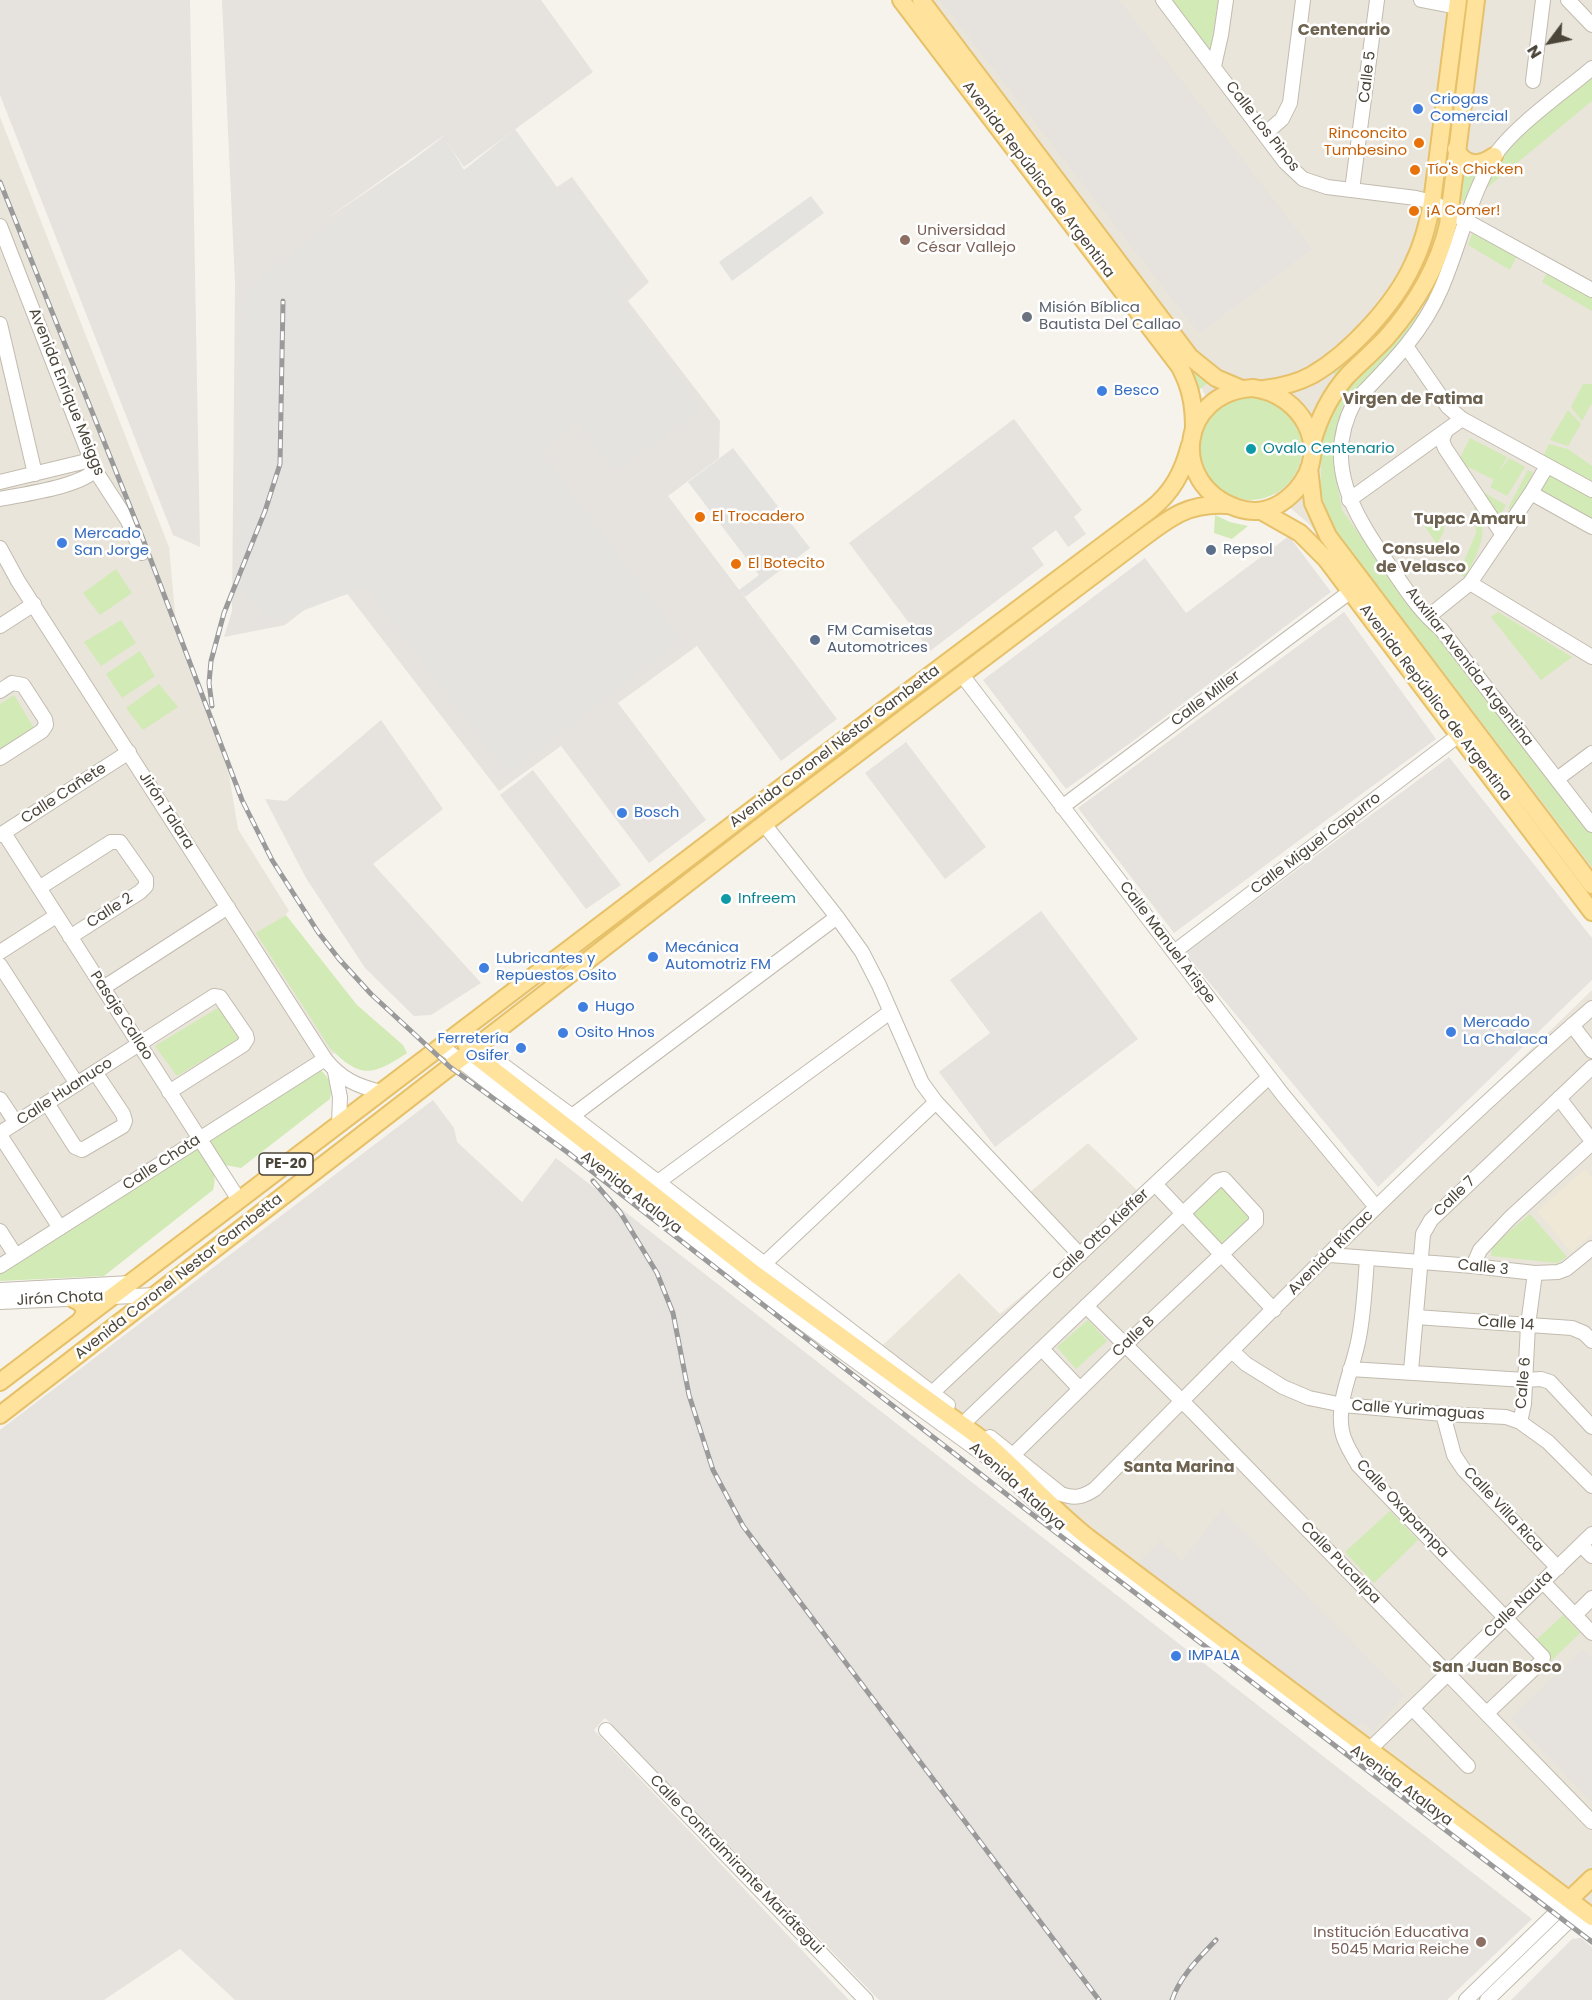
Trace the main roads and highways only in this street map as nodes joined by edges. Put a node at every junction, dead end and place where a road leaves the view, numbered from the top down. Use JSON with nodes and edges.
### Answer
{"nodes":[{"id":1,"x":901,"y":0,"type":"edge"},
{"id":2,"x":921,"y":0,"type":"edge"},
{"id":3,"x":1476,"y":0,"type":"edge"},
{"id":4,"x":1458,"y":3,"type":"edge"},
{"id":5,"x":1443,"y":109,"type":"junction"},
{"id":6,"x":1461,"y":112,"type":"junction"},
{"id":7,"x":1456,"y":150,"type":"junction"},
{"id":8,"x":1494,"y":156,"type":"road end"},
{"id":9,"x":1054,"y":189,"type":"junction"},
{"id":10,"x":1162,"y":331,"type":"junction"},
{"id":11,"x":1242,"y":388,"type":"junction"},
{"id":12,"x":1264,"y":389,"type":"junction"},
{"id":13,"x":1194,"y":428,"type":"junction"},
{"id":14,"x":1312,"y":443,"type":"junction"},
{"id":15,"x":1191,"y":446,"type":"junction"},
{"id":16,"x":1309,"y":468,"type":"junction"},
{"id":17,"x":1227,"y":505,"type":"junction"},
{"id":18,"x":1263,"y":512,"type":"junction"},
{"id":19,"x":1592,"y":885,"type":"edge"},
{"id":20,"x":1592,"y":912,"type":"edge"},
{"id":21,"x":458,"y":1034,"type":"junction"},
{"id":22,"x":470,"y":1052,"type":"junction"},
{"id":23,"x":73,"y":1299,"type":"road end"},
{"id":24,"x":80,"y":1321,"type":"junction"},
{"id":25,"x":0,"y":1382,"type":"edge"},
{"id":26,"x":0,"y":1415,"type":"edge"},
{"id":27,"x":1592,"y":1878,"type":"edge"},
{"id":28,"x":1578,"y":1908,"type":"edge"}],
"edges":[{"from":1,"to":9,"type":"main road","name":"Avenida República de Argentina"},
{"from":2,"to":9,"type":"main road","name":"Avenida República de Argentina"},
{"from":3,"to":6,"type":"main road"},
{"from":4,"to":5,"type":"main road"},
{"from":5,"to":6,"type":"main road"},
{"from":5,"to":12,"type":"main road"},
{"from":6,"to":7,"type":"main road"},
{"from":7,"to":8,"type":"main road"},
{"from":7,"to":14,"type":"main road"},
{"from":9,"to":10,"type":"main road","name":"Avenida República de Argentina"},
{"from":10,"to":11,"type":"main road","name":"Avenida República de Argentina"},
{"from":10,"to":13,"type":"main road","name":"Avenida República de Argentina"},
{"from":11,"to":12,"type":"main road"},
{"from":11,"to":13,"type":"main road"},
{"from":12,"to":14,"type":"main road"},
{"from":13,"to":15,"type":"main road"},
{"from":14,"to":16,"type":"main road"},
{"from":15,"to":17,"type":"main road"},
{"from":15,"to":21,"type":"main road","name":"Avenida Coronel Néstor Gambetta"},
{"from":16,"to":18,"type":"main road"},
{"from":16,"to":19,"type":"main road","name":"Avenida República de Argentina"},
{"from":17,"to":18,"type":"main road"},
{"from":17,"to":22,"type":"main road","name":"Avenida Coronel Néstor Gambetta"},
{"from":18,"to":20,"type":"main road","name":"Avenida República de Argentina"},
{"from":21,"to":22,"type":"main road","name":"Avenida Atalaya"},
{"from":21,"to":24,"type":"main road","name":"Avenida Coronel Nestor Gambetta","number":"PE-20"},
{"from":22,"to":26,"type":"main road","name":"Avenida Coronel Nestor Gambetta","number":"PE-20"},
{"from":22,"to":28,"type":"main road","name":"Avenida Atalaya"},
{"from":23,"to":24,"type":"main road"},
{"from":24,"to":25,"type":"main road","name":"Avenida Coronel Nestor Gambetta","number":"PE-20"},
{"from":27,"to":28,"type":"main road"}]}
